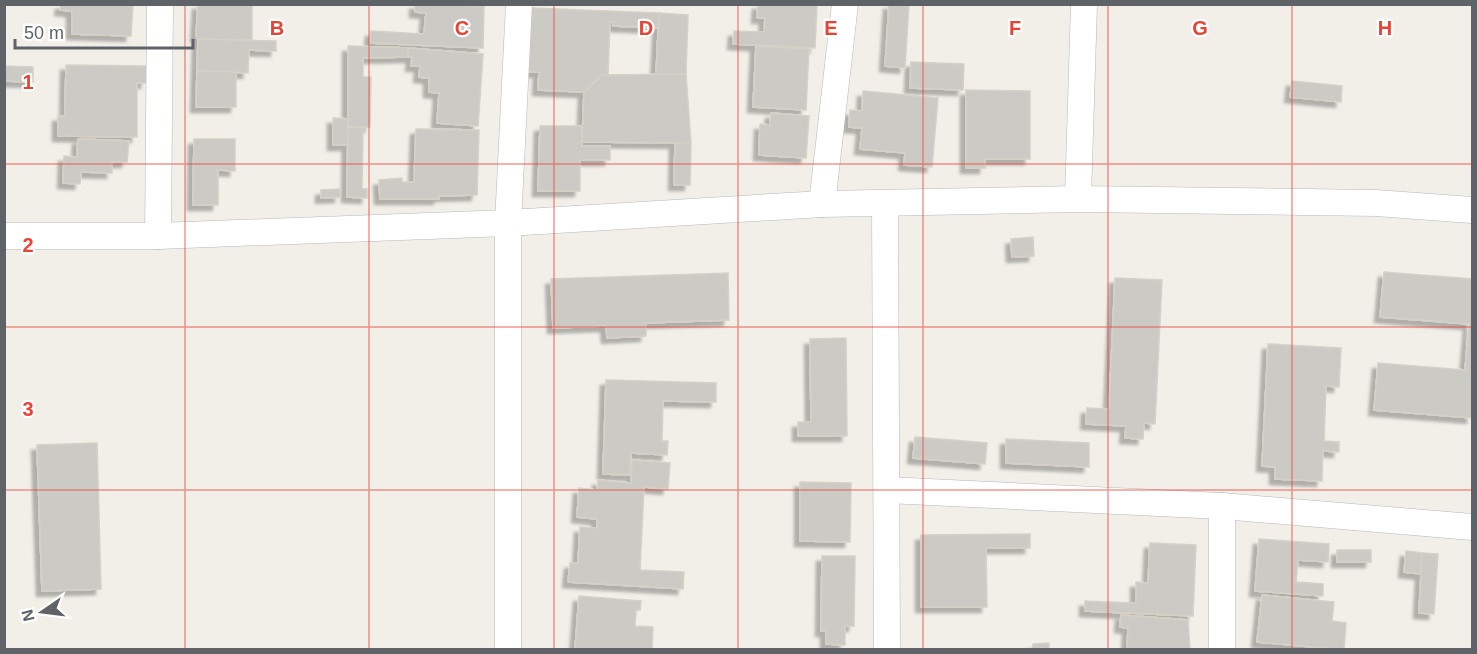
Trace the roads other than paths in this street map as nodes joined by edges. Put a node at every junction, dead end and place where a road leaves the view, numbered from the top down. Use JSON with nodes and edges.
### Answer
{"nodes":[{"id":1,"x":160,"y":4,"type":"edge"},
{"id":2,"x":519,"y":4,"type":"edge"},
{"id":3,"x":845,"y":4,"type":"edge"},
{"id":4,"x":1084,"y":4,"type":"edge"},
{"id":5,"x":1078,"y":199,"type":"junction"},
{"id":6,"x":822,"y":204,"type":"junction"},
{"id":7,"x":885,"y":204,"type":"junction"},
{"id":8,"x":1473,"y":210,"type":"edge"},
{"id":9,"x":508,"y":223,"type":"junction"},
{"id":10,"x":4,"y":236,"type":"edge"},
{"id":11,"x":158,"y":236,"type":"junction"},
{"id":12,"x":887,"y":490,"type":"junction"},
{"id":13,"x":1221,"y":506,"type":"junction"},
{"id":14,"x":1473,"y":528,"type":"edge"},
{"id":15,"x":508,"y":650,"type":"edge"},
{"id":16,"x":887,"y":650,"type":"edge"},
{"id":17,"x":1222,"y":650,"type":"edge"}],
"edges":[{"from":1,"to":11,"type":"street"},
{"from":2,"to":9,"type":"street"},
{"from":3,"to":6,"type":"street"},
{"from":4,"to":5,"type":"street"},
{"from":5,"to":7,"type":"street"},
{"from":5,"to":8,"type":"street"},
{"from":6,"to":7,"type":"street"},
{"from":6,"to":9,"type":"street"},
{"from":7,"to":12,"type":"street"},
{"from":9,"to":11,"type":"street"},
{"from":9,"to":15,"type":"street"},
{"from":10,"to":11,"type":"street"},
{"from":12,"to":13,"type":"street"},
{"from":12,"to":16,"type":"street"},
{"from":13,"to":14,"type":"street"},
{"from":13,"to":17,"type":"street"}]}
